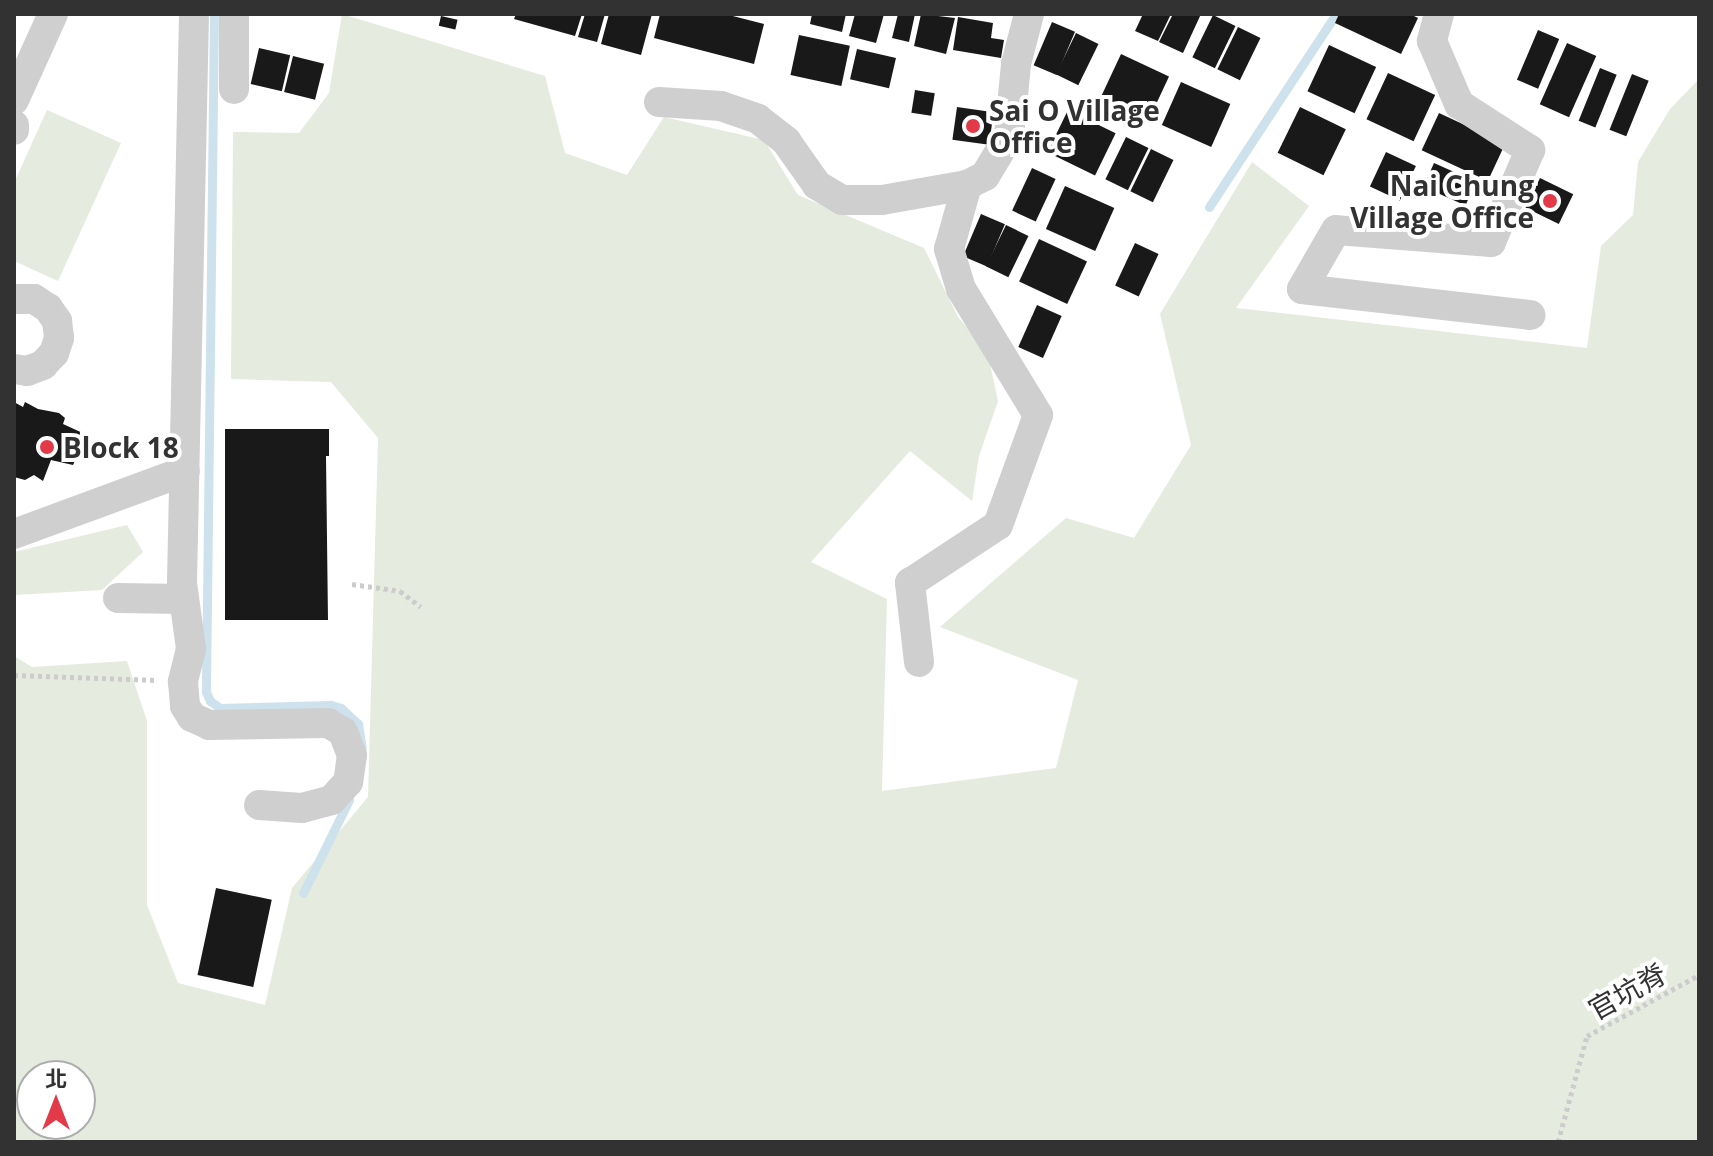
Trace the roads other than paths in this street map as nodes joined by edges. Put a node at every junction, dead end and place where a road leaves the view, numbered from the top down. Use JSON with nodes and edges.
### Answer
{"nodes":[{"id":1,"x":53,"y":14,"type":"edge"},
{"id":2,"x":194,"y":14,"type":"edge"},
{"id":3,"x":234,"y":14,"type":"edge"},
{"id":4,"x":1029,"y":14,"type":"edge"},
{"id":5,"x":1439,"y":14,"type":"edge"},
{"id":6,"x":234,"y":89,"type":"dead end"},
{"id":7,"x":14,"y":100,"type":"edge"},
{"id":8,"x":659,"y":102,"type":"dead end"},
{"id":9,"x":967,"y":185,"type":"junction"},
{"id":10,"x":14,"y":299,"type":"edge"},
{"id":11,"x":1531,"y":315,"type":"dead end"},
{"id":12,"x":14,"y":369,"type":"edge"},
{"id":13,"x":185,"y":471,"type":"junction"},
{"id":14,"x":14,"y":534,"type":"edge"},
{"id":15,"x":118,"y":598,"type":"dead end"},
{"id":16,"x":183,"y":599,"type":"junction"},
{"id":17,"x":919,"y":662,"type":"dead end"},
{"id":18,"x":259,"y":805,"type":"dead end"}],
"edges":[{"from":1,"to":7,"type":"street"},
{"from":2,"to":13,"type":"street"},
{"from":3,"to":6,"type":"street"},
{"from":4,"to":9,"type":"street"},
{"from":5,"to":11,"type":"street"},
{"from":8,"to":9,"type":"street"},
{"from":9,"to":17,"type":"street"},
{"from":10,"to":12,"type":"street"},
{"from":13,"to":14,"type":"street"},
{"from":13,"to":16,"type":"street"},
{"from":15,"to":16,"type":"street"},
{"from":16,"to":18,"type":"street"}]}
